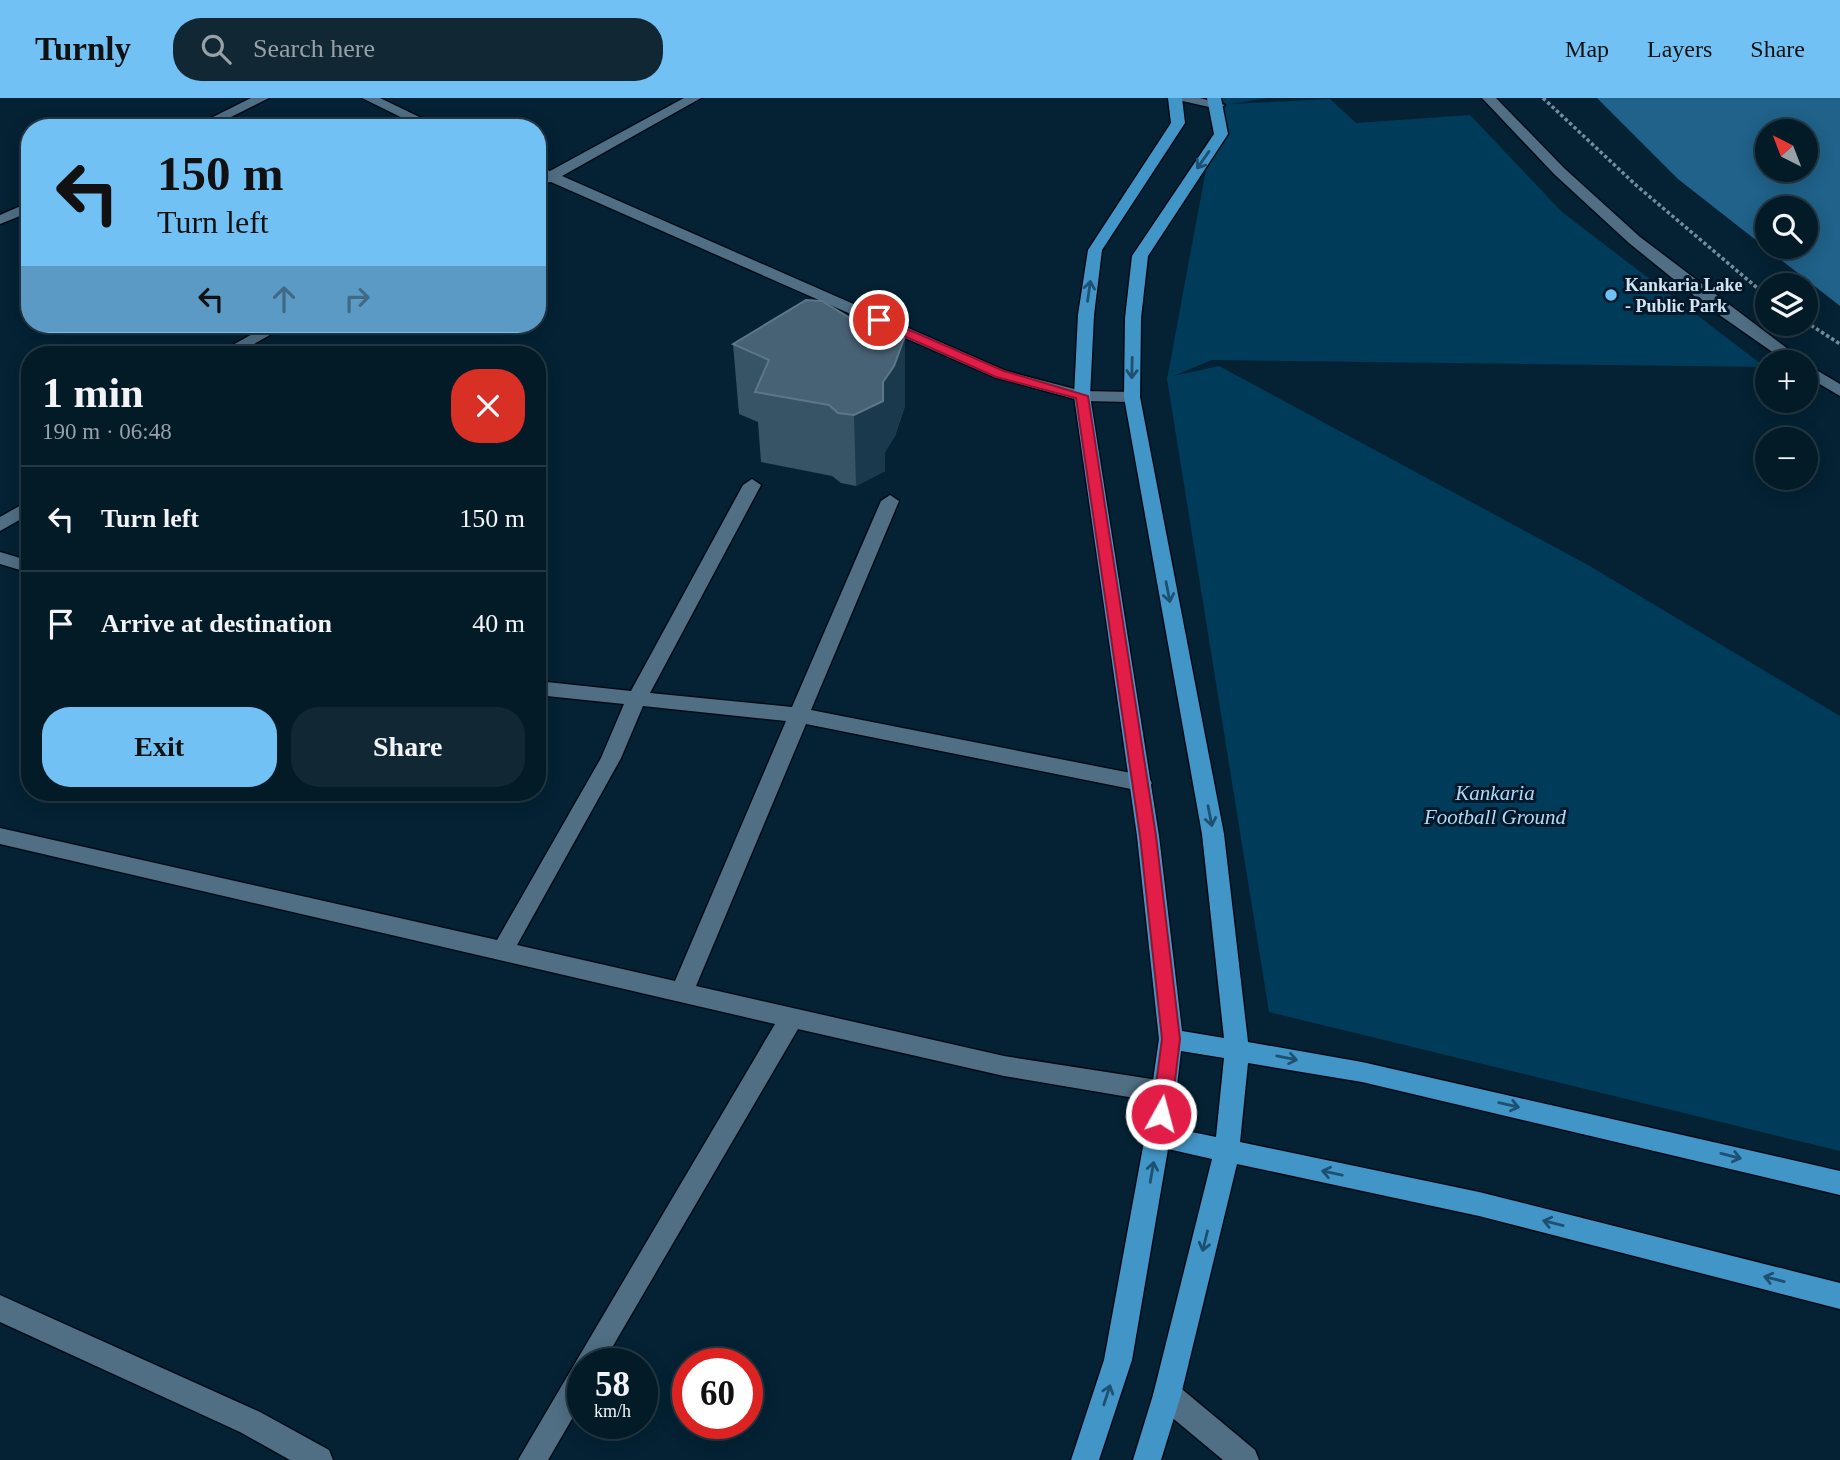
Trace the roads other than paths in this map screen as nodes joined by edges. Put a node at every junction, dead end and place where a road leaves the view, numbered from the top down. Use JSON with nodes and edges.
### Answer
{"nodes":[{"id":1,"x":262,"y":98,"type":"edge"},
{"id":2,"x":694,"y":98,"type":"edge"},
{"id":3,"x":1175,"y":98,"type":"edge"},
{"id":4,"x":1489,"y":98,"type":"edge"},
{"id":5,"x":376,"y":99,"type":"edge"},
{"id":6,"x":1216,"y":102,"type":"edge"},
{"id":7,"x":217,"y":119,"type":"edge"},
{"id":8,"x":417,"y":119,"type":"edge"},
{"id":9,"x":546,"y":174,"type":"edge"},
{"id":10,"x":546,"y":178,"type":"edge"},
{"id":11,"x":21,"y":210,"type":"edge"},
{"id":12,"x":0,"y":220,"type":"edge"},
{"id":13,"x":264,"y":333,"type":"edge"},
{"id":14,"x":240,"y":346,"type":"edge"},
{"id":15,"x":1779,"y":350,"type":"edge"},
{"id":16,"x":1818,"y":377,"type":"edge"},
{"id":17,"x":1840,"y":391,"type":"edge"},
{"id":18,"x":1082,"y":396,"type":"junction"},
{"id":19,"x":1132,"y":397,"type":"junction"},
{"id":20,"x":752,"y":485,"type":"dead end"},
{"id":21,"x":890,"y":501,"type":"dead end"},
{"id":22,"x":21,"y":512,"type":"edge"},
{"id":23,"x":0,"y":526,"type":"edge"},
{"id":24,"x":0,"y":558,"type":"edge"},
{"id":25,"x":21,"y":564,"type":"edge"},
{"id":26,"x":546,"y":689,"type":"edge"},
{"id":27,"x":636,"y":700,"type":"junction"},
{"id":28,"x":799,"y":715,"type":"junction"},
{"id":29,"x":1141,"y":783,"type":"junction"},
{"id":30,"x":0,"y":836,"type":"edge"},
{"id":31,"x":503,"y":950,"type":"junction"},
{"id":32,"x":682,"y":991,"type":"junction"},
{"id":33,"x":792,"y":1017,"type":"junction"},
{"id":34,"x":1171,"y":1039,"type":"junction"},
{"id":35,"x":1237,"y":1048,"type":"junction"},
{"id":36,"x":1164,"y":1092,"type":"junction"},
{"id":37,"x":1158,"y":1136,"type":"junction"},
{"id":38,"x":1227,"y":1151,"type":"junction"},
{"id":39,"x":1840,"y":1183,"type":"edge"},
{"id":40,"x":1840,"y":1296,"type":"edge"},
{"id":41,"x":0,"y":1308,"type":"edge"},
{"id":42,"x":597,"y":1348,"type":"edge"},
{"id":43,"x":1167,"y":1395,"type":"junction"},
{"id":44,"x":567,"y":1400,"type":"edge"},
{"id":45,"x":319,"y":1460,"type":"edge"},
{"id":46,"x":532,"y":1460,"type":"edge"},
{"id":47,"x":1086,"y":1460,"type":"edge"},
{"id":48,"x":1147,"y":1460,"type":"edge"},
{"id":49,"x":1245,"y":1460,"type":"edge"}],
"edges":[{"from":1,"to":7,"type":"street"},
{"from":2,"to":9,"type":"street"},
{"from":3,"to":6,"type":"street"},
{"from":18,"to":3,"type":"main road","one_way":true},
{"from":4,"to":15,"type":"street"},
{"from":5,"to":8,"type":"street"},
{"from":6,"to":19,"type":"main road","one_way":true},
{"from":10,"to":18,"type":"street"},
{"from":11,"to":12,"type":"street"},
{"from":13,"to":14,"type":"street"},
{"from":16,"to":17,"type":"street"},
{"from":18,"to":19,"type":"street"},
{"from":18,"to":29,"type":"main road"},
{"from":19,"to":35,"type":"main road","one_way":true},
{"from":20,"to":27,"type":"street"},
{"from":21,"to":28,"type":"street"},
{"from":22,"to":23,"type":"street"},
{"from":24,"to":25,"type":"street"},
{"from":26,"to":27,"type":"street"},
{"from":27,"to":28,"type":"street"},
{"from":27,"to":31,"type":"street"},
{"from":28,"to":29,"type":"street"},
{"from":28,"to":32,"type":"street"},
{"from":29,"to":34,"type":"main road"},
{"from":30,"to":31,"type":"street"},
{"from":31,"to":32,"type":"street"},
{"from":32,"to":33,"type":"street"},
{"from":33,"to":36,"type":"street"},
{"from":33,"to":42,"type":"street"},
{"from":34,"to":35,"type":"main road"},
{"from":34,"to":36,"type":"main road"},
{"from":35,"to":38,"type":"main road"},
{"from":35,"to":39,"type":"main road","one_way":true},
{"from":36,"to":37,"type":"main road"},
{"from":37,"to":38,"type":"main road"},
{"from":47,"to":37,"type":"main road","one_way":true},
{"from":40,"to":38,"type":"main road","one_way":true},
{"from":38,"to":43,"type":"main road","one_way":true},
{"from":41,"to":45,"type":"street"},
{"from":43,"to":48,"type":"main road"},
{"from":43,"to":49,"type":"street"},
{"from":44,"to":46,"type":"street"}]}
